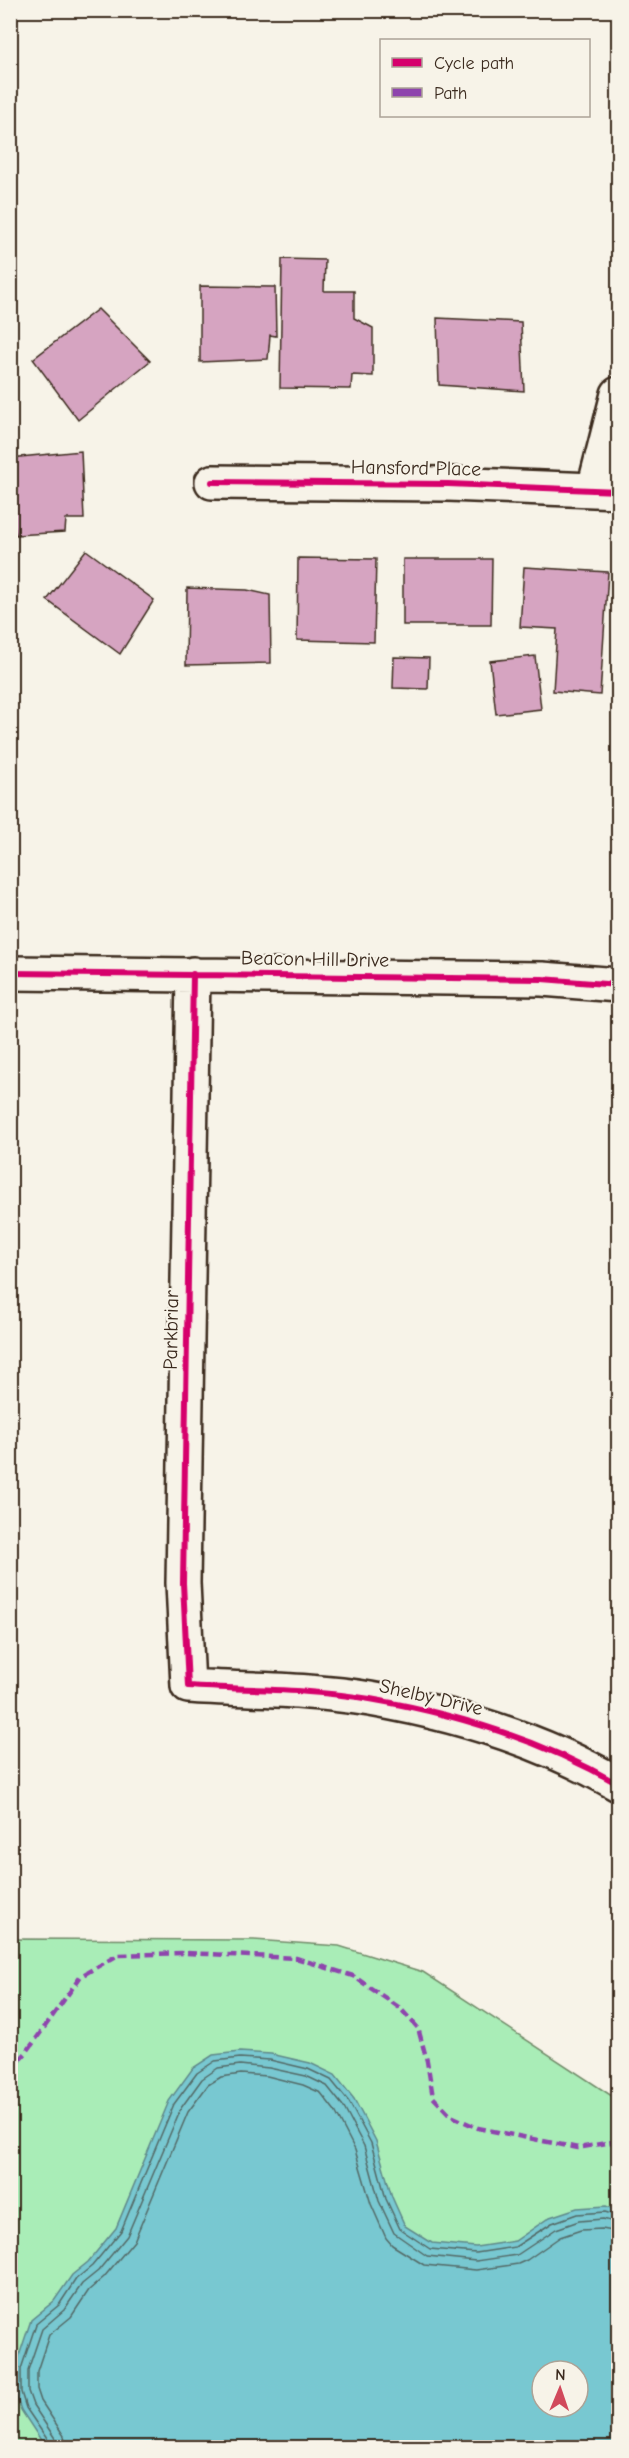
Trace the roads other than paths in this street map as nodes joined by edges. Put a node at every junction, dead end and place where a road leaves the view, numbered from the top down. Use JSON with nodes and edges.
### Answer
{"nodes":[{"id":1,"x":618,"y":394,"type":"edge"},
{"id":2,"x":212,"y":482,"type":"dead end"},
{"id":3,"x":606,"y":490,"type":"edge"},
{"id":4,"x":10,"y":974,"type":"edge"},
{"id":5,"x":193,"y":974,"type":"junction"},
{"id":6,"x":618,"y":985,"type":"edge"},
{"id":7,"x":188,"y":1686,"type":"joint"},
{"id":8,"x":618,"y":1784,"type":"edge"}],
"edges":[{"from":1,"to":3,"type":"street"},
{"from":2,"to":3,"type":"street","name":"Hansford Place"},
{"from":4,"to":5,"type":"street","name":"Beacon Hill Drive"},
{"from":5,"to":6,"type":"street","name":"Beacon Hill Drive"},
{"from":5,"to":7,"type":"street","name":"Parkbriar"},
{"from":7,"to":8,"type":"street","name":"Shelby Drive"}]}
